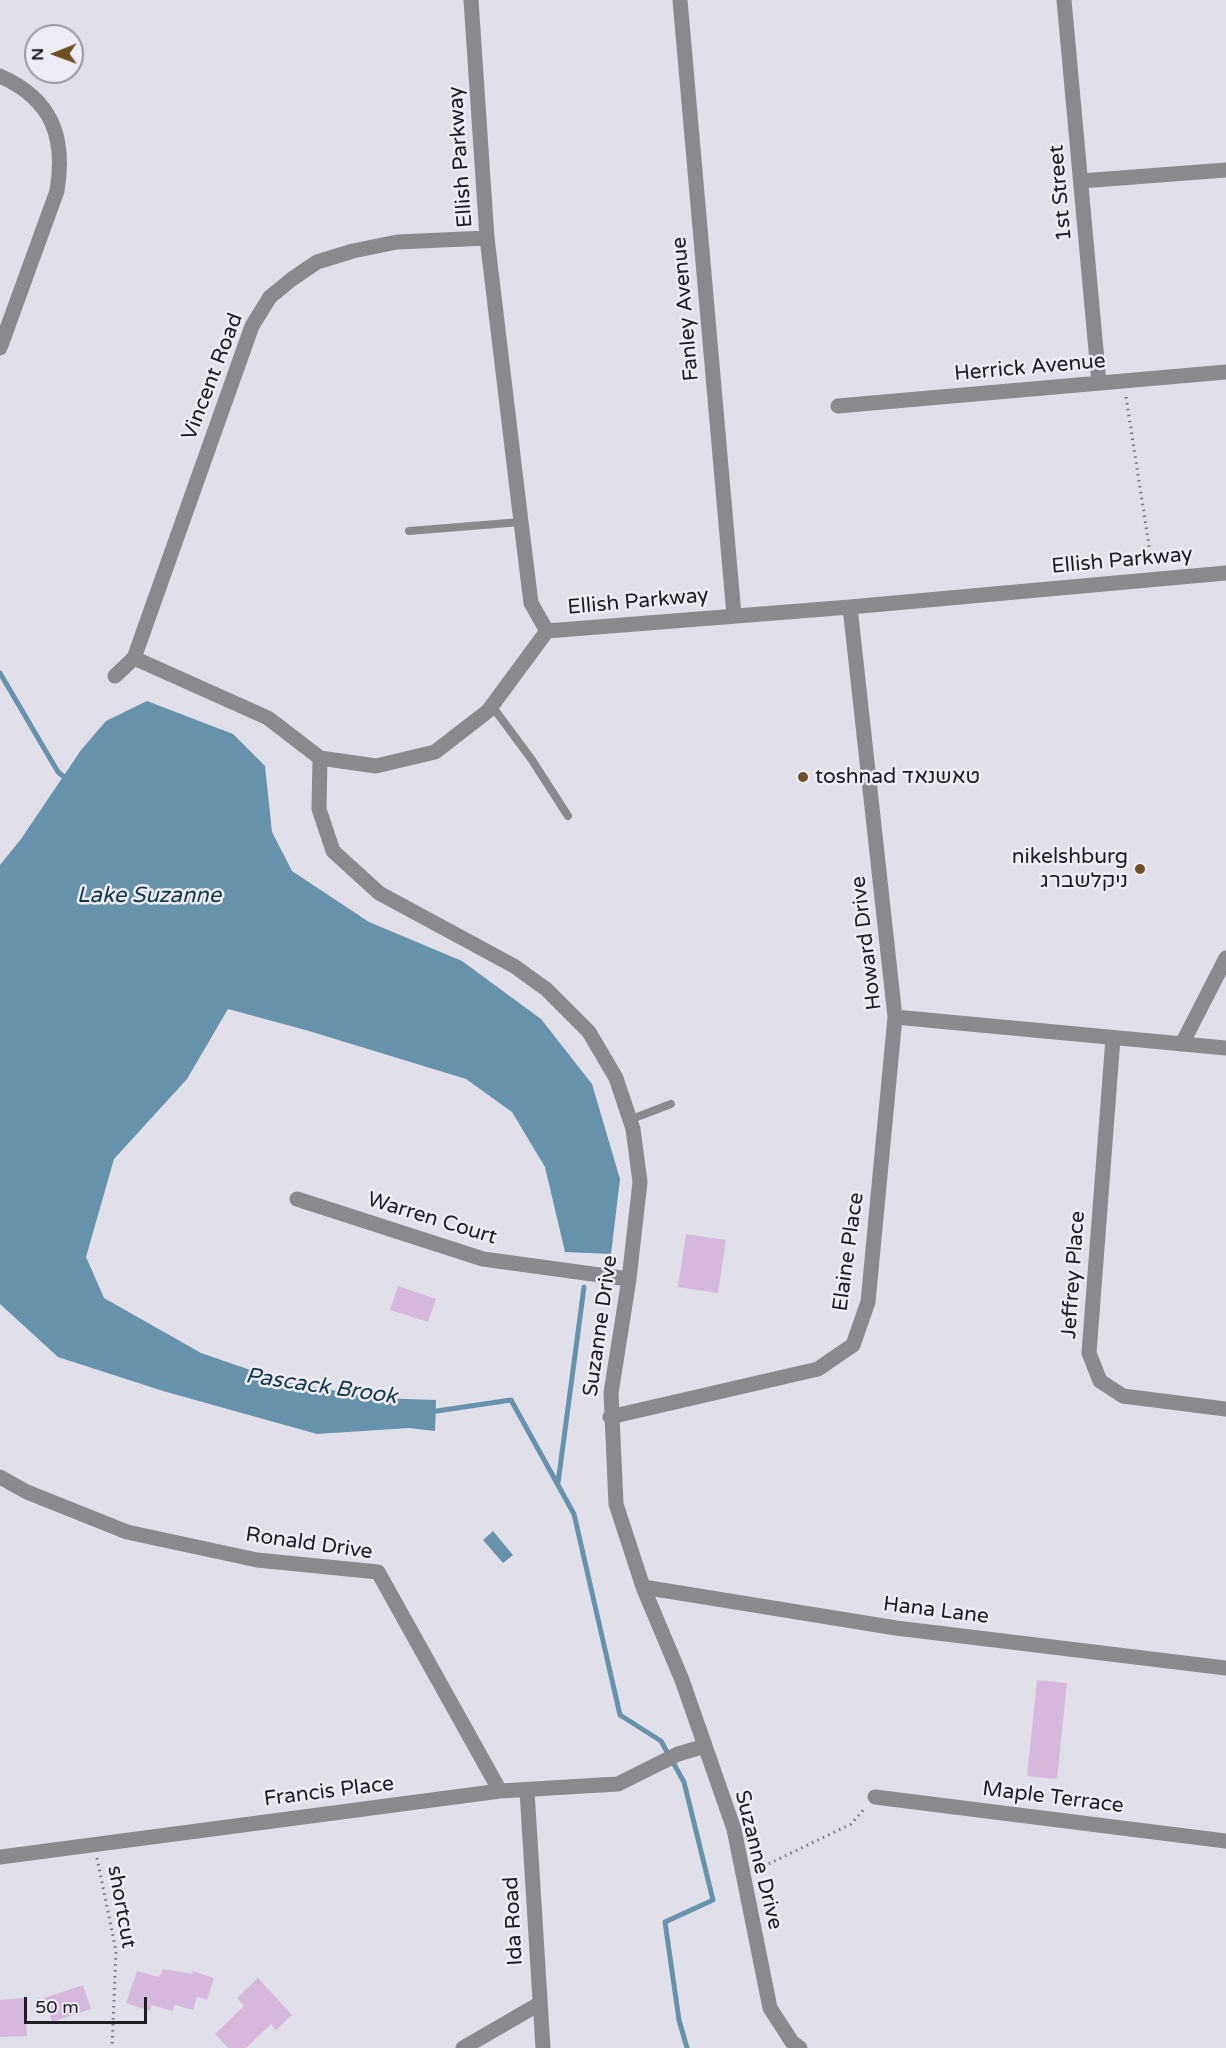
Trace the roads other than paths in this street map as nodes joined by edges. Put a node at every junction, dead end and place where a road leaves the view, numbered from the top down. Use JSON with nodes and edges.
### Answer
{"nodes":[{"id":1,"x":471,"y":0,"type":"edge"},
{"id":2,"x":680,"y":0,"type":"edge"},
{"id":3,"x":1064,"y":0,"type":"edge"},
{"id":4,"x":0,"y":76,"type":"edge"},
{"id":5,"x":1226,"y":170,"type":"edge"},
{"id":6,"x":1081,"y":180,"type":"junction"},
{"id":7,"x":488,"y":238,"type":"junction"},
{"id":8,"x":0,"y":348,"type":"edge"},
{"id":9,"x":1226,"y":372,"type":"edge"},
{"id":10,"x":1099,"y":383,"type":"junction"},
{"id":11,"x":838,"y":406,"type":"dead end"},
{"id":12,"x":521,"y":522,"type":"junction"},
{"id":13,"x":409,"y":531,"type":"dead end"},
{"id":14,"x":1226,"y":573,"type":"edge"},
{"id":15,"x":850,"y":607,"type":"junction"},
{"id":16,"x":734,"y":615,"type":"junction"},
{"id":17,"x":546,"y":631,"type":"junction"},
{"id":18,"x":134,"y":658,"type":"junction"},
{"id":19,"x":115,"y":676,"type":"dead end"},
{"id":20,"x":492,"y":706,"type":"junction"},
{"id":21,"x":320,"y":758,"type":"junction"},
{"id":22,"x":568,"y":816,"type":"dead end"},
{"id":23,"x":1226,"y":958,"type":"edge"},
{"id":24,"x":896,"y":1017,"type":"junction"},
{"id":25,"x":1113,"y":1038,"type":"junction"},
{"id":26,"x":1182,"y":1044,"type":"junction"},
{"id":27,"x":1226,"y":1048,"type":"edge"},
{"id":28,"x":671,"y":1104,"type":"dead end"},
{"id":29,"x":629,"y":1119,"type":"junction"},
{"id":30,"x":297,"y":1199,"type":"dead end"},
{"id":31,"x":629,"y":1279,"type":"junction"},
{"id":32,"x":1226,"y":1409,"type":"edge"},
{"id":33,"x":610,"y":1417,"type":"junction"},
{"id":34,"x":0,"y":1477,"type":"edge"},
{"id":35,"x":643,"y":1587,"type":"junction"},
{"id":36,"x":1226,"y":1668,"type":"edge"},
{"id":37,"x":705,"y":1746,"type":"junction"},
{"id":38,"x":500,"y":1791,"type":"junction"},
{"id":39,"x":527,"y":1791,"type":"junction"},
{"id":40,"x":875,"y":1797,"type":"road end"},
{"id":41,"x":1226,"y":1841,"type":"edge"},
{"id":42,"x":0,"y":1857,"type":"edge"},
{"id":43,"x":539,"y":2004,"type":"junction"},
{"id":44,"x":463,"y":2048,"type":"edge"},
{"id":45,"x":543,"y":2048,"type":"edge"},
{"id":46,"x":800,"y":2048,"type":"edge"}],
"edges":[{"from":1,"to":7,"type":"street","name":"Ellish Parkway"},
{"from":2,"to":16,"type":"street","name":"Fanley Avenue"},
{"from":3,"to":6,"type":"street","name":"1st Street"},
{"from":4,"to":8,"type":"street"},
{"from":5,"to":6,"type":"street"},
{"from":6,"to":10,"type":"street","name":"1st Street"},
{"from":7,"to":12,"type":"street","name":"Ellish Parkway"},
{"from":7,"to":18,"type":"street","name":"Vincent Road"},
{"from":9,"to":10,"type":"street","name":"Herrick Avenue"},
{"from":10,"to":11,"type":"street","name":"Herrick Avenue"},
{"from":12,"to":13,"type":"lane"},
{"from":12,"to":17,"type":"street","name":"Ellish Parkway"},
{"from":14,"to":15,"type":"street","name":"Ellish Parkway"},
{"from":15,"to":16,"type":"street","name":"Ellish Parkway"},
{"from":15,"to":24,"type":"street","name":"Howard Drive"},
{"from":16,"to":17,"type":"street","name":"Ellish Parkway"},
{"from":17,"to":20,"type":"street"},
{"from":18,"to":19,"type":"street","name":"Vincent Road"},
{"from":18,"to":21,"type":"street"},
{"from":20,"to":21,"type":"street"},
{"from":20,"to":22,"type":"lane"},
{"from":21,"to":29,"type":"street","name":"Suzanne Drive"},
{"from":23,"to":26,"type":"street"},
{"from":24,"to":25,"type":"street","name":"Howard Drive"},
{"from":24,"to":33,"type":"street","name":"Elaine Place"},
{"from":25,"to":26,"type":"street","name":"Howard Drive"},
{"from":25,"to":32,"type":"street","name":"Jeffrey Place"},
{"from":26,"to":27,"type":"street","name":"Howard Drive"},
{"from":28,"to":29,"type":"lane"},
{"from":29,"to":31,"type":"street","name":"Suzanne Drive"},
{"from":30,"to":31,"type":"street","name":"Warren Court"},
{"from":31,"to":33,"type":"street","name":"Suzanne Drive"},
{"from":33,"to":35,"type":"street","name":"Suzanne Drive"},
{"from":34,"to":38,"type":"street","name":"Ronald Drive"},
{"from":35,"to":36,"type":"street","name":"Hana Lane"},
{"from":35,"to":37,"type":"street","name":"Suzanne Drive"},
{"from":37,"to":39,"type":"street","name":"Francis Place"},
{"from":37,"to":46,"type":"street","name":"Suzanne Drive"},
{"from":38,"to":39,"type":"street","name":"Francis Place"},
{"from":38,"to":42,"type":"street","name":"Francis Place"},
{"from":39,"to":43,"type":"street","name":"Ida Road"},
{"from":40,"to":41,"type":"street","name":"Maple Terrace"},
{"from":43,"to":44,"type":"street"},
{"from":43,"to":45,"type":"street","name":"Ida Road"}]}
